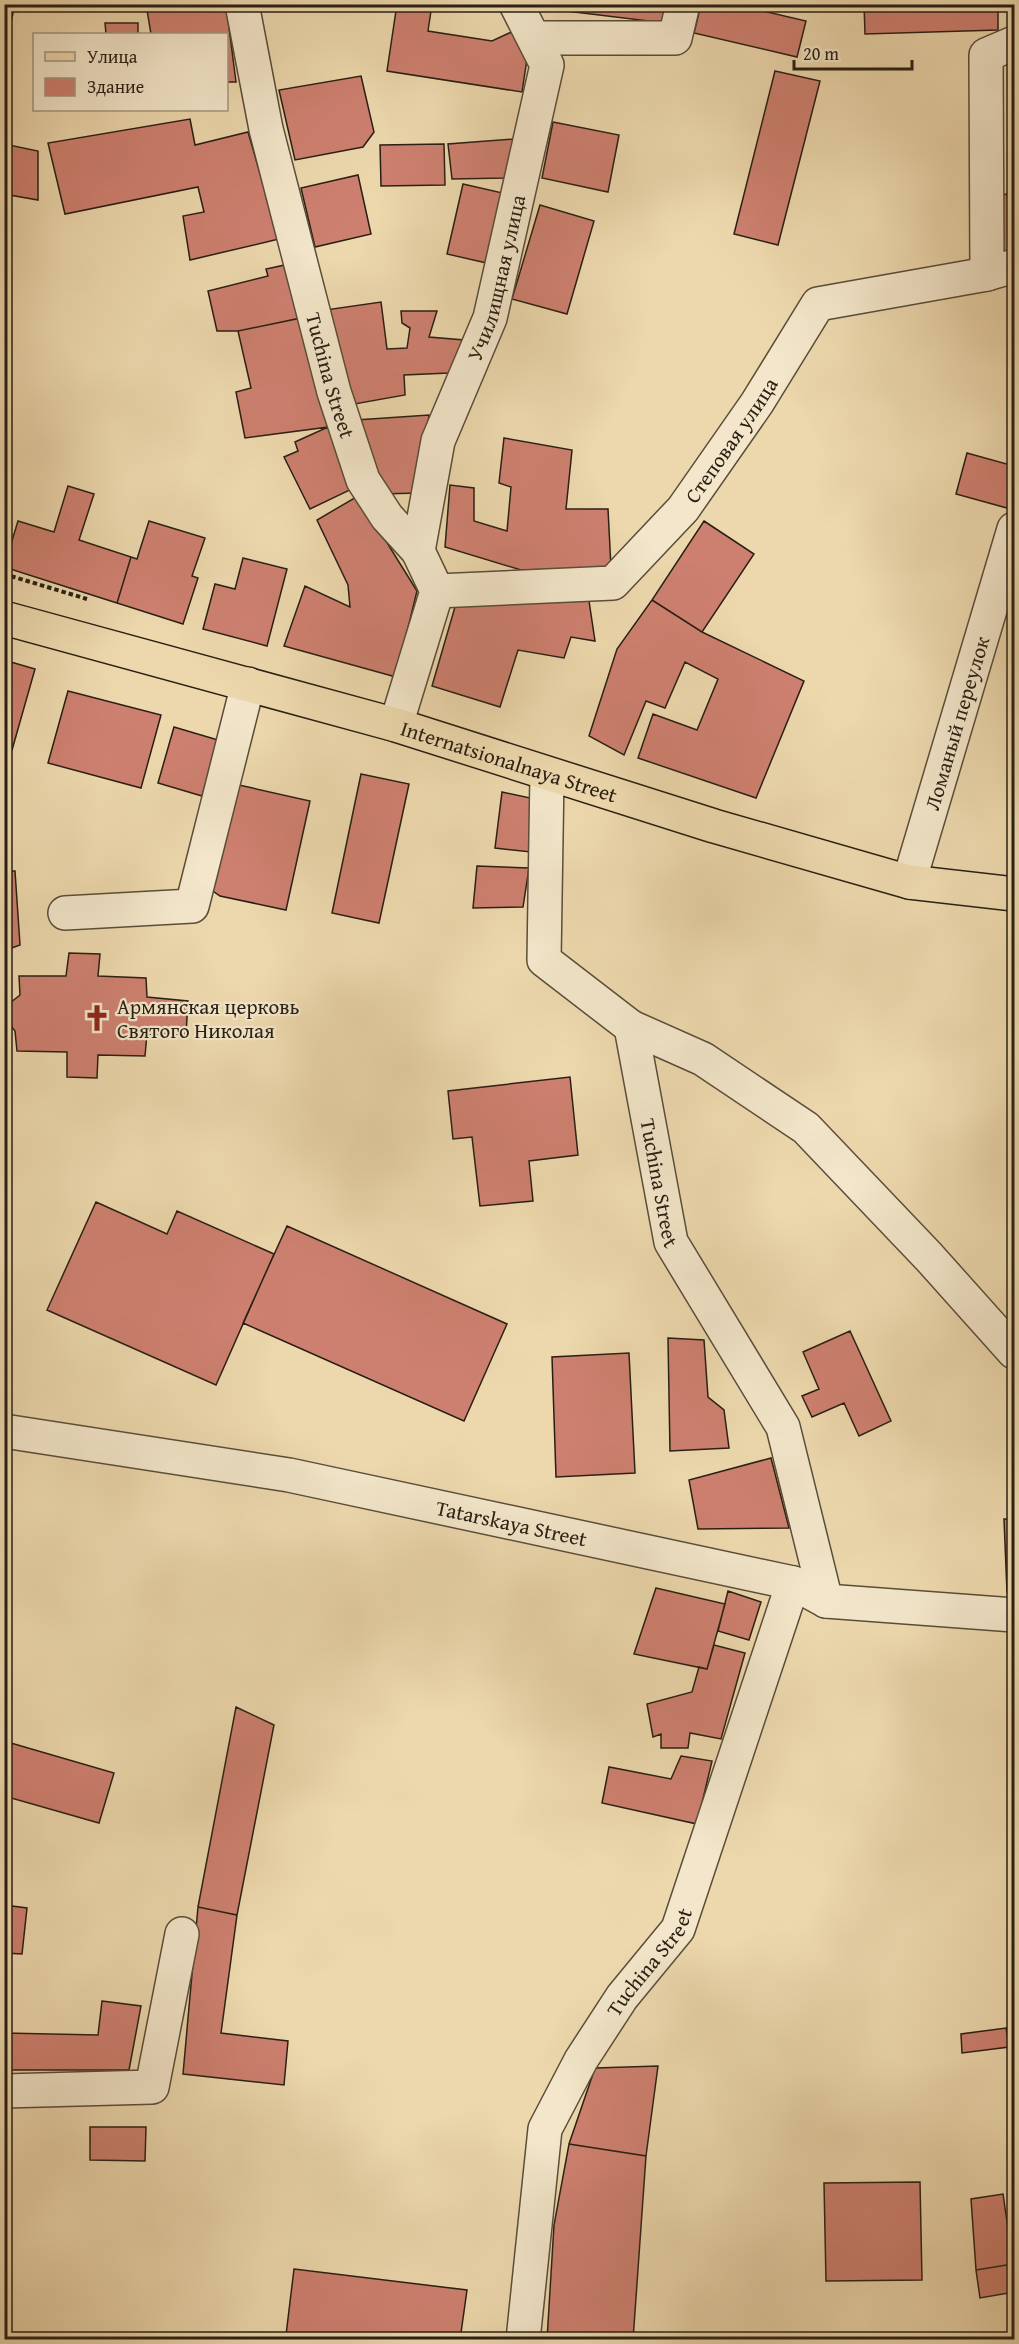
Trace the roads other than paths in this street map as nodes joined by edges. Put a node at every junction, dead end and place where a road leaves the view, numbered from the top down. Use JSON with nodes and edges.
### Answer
{"nodes":[{"id":1,"x":242,"y":4,"type":"edge"},
{"id":2,"x":516,"y":4,"type":"edge"},
{"id":3,"x":683,"y":4,"type":"edge"},
{"id":4,"x":535,"y":38,"type":"junction"},
{"id":5,"x":1014,"y":44,"type":"edge"},
{"id":6,"x":1001,"y":270,"type":"edge"},
{"id":7,"x":1014,"y":529,"type":"edge"},
{"id":8,"x":417,"y":551,"type":"junction"},
{"id":9,"x":437,"y":591,"type":"junction"},
{"id":10,"x":4,"y":618,"type":"edge"},
{"id":11,"x":248,"y":684,"type":"junction"},
{"id":12,"x":396,"y":725,"type":"junction"},
{"id":13,"x":547,"y":774,"type":"junction"},
{"id":14,"x":909,"y":882,"type":"junction"},
{"id":15,"x":1014,"y":894,"type":"edge"},
{"id":16,"x":65,"y":913,"type":"dead end"},
{"id":17,"x":631,"y":1027,"type":"junction"},
{"id":18,"x":1014,"y":1352,"type":"edge"},
{"id":19,"x":4,"y":1431,"type":"edge"},
{"id":20,"x":793,"y":1583,"type":"junction"},
{"id":21,"x":826,"y":1601,"type":"junction"},
{"id":22,"x":1014,"y":1615,"type":"edge"},
{"id":23,"x":182,"y":1934,"type":"dead end"},
{"id":24,"x":4,"y":2091,"type":"edge"},
{"id":25,"x":523,"y":2340,"type":"edge"}],
"edges":[{"from":1,"to":8,"type":"street","name":"Tuchina Street"},
{"from":2,"to":4,"type":"street","name":"Училищная улица"},
{"from":3,"to":4,"type":"street"},
{"from":4,"to":8,"type":"street","name":"Училищная улица"},
{"from":5,"to":6,"type":"street"},
{"from":6,"to":9,"type":"street","name":"Степовая улица"},
{"from":7,"to":14,"type":"street","name":"Ломаный переулок"},
{"from":8,"to":9,"type":"street","name":"Tuchina Street"},
{"from":9,"to":12,"type":"street"},
{"from":10,"to":11,"type":"main road","name":"Internatsionalnaya Street"},
{"from":11,"to":12,"type":"main road","name":"Internatsionalnaya Street"},
{"from":11,"to":16,"type":"street"},
{"from":12,"to":13,"type":"main road","name":"Internatsionalnaya Street"},
{"from":13,"to":14,"type":"main road","name":"Internatsionalnaya Street"},
{"from":13,"to":17,"type":"street"},
{"from":14,"to":15,"type":"main road","name":"Internatsionalnaya Street"},
{"from":17,"to":18,"type":"street"},
{"from":17,"to":21,"type":"street","name":"Tuchina Street"},
{"from":19,"to":20,"type":"street","name":"Tatarskaya Street"},
{"from":20,"to":21,"type":"street","name":"Tatarskaya Street"},
{"from":20,"to":25,"type":"street","name":"Tuchina Street"},
{"from":21,"to":22,"type":"street","name":"Tatarskaya Street"},
{"from":23,"to":24,"type":"street"}]}
